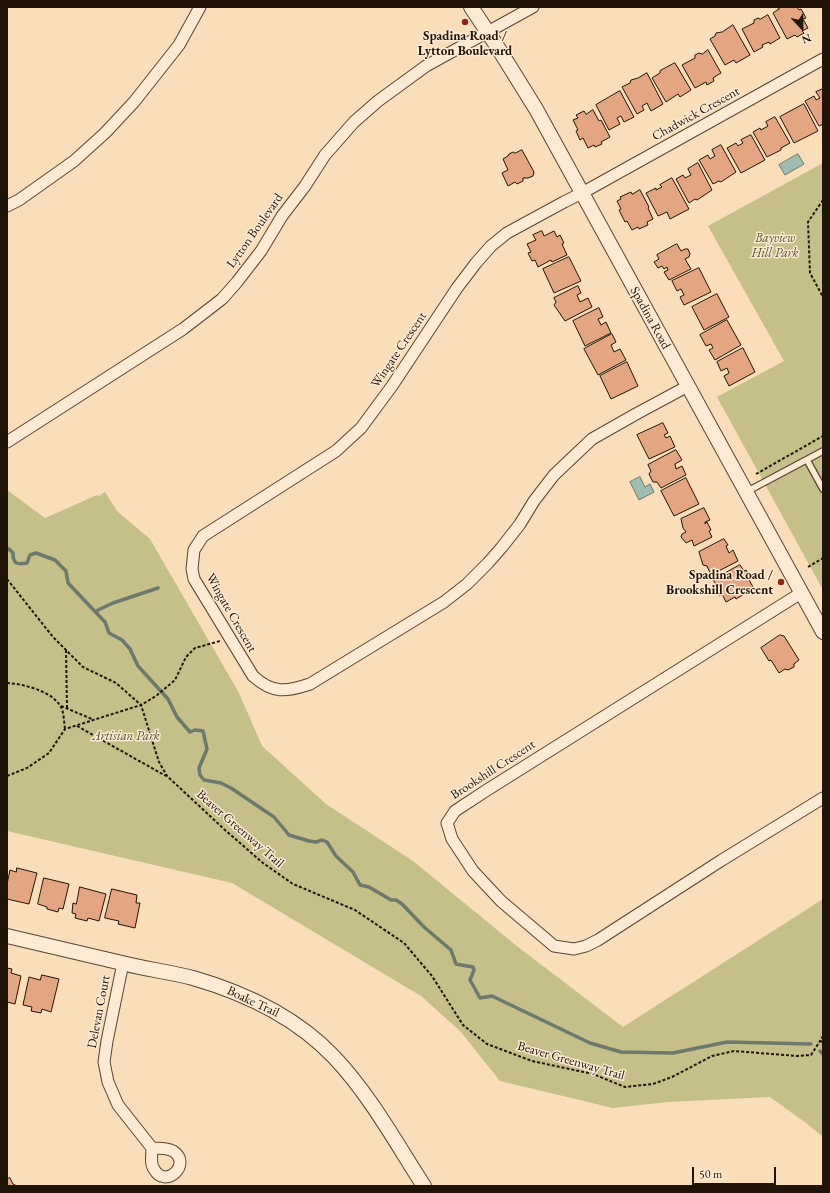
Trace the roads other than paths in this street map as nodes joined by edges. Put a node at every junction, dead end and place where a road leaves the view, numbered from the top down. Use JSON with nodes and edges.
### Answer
{"nodes":[{"id":1,"x":200,"y":7,"type":"edge"},
{"id":2,"x":471,"y":7,"type":"edge"},
{"id":3,"x":533,"y":7,"type":"edge"},
{"id":4,"x":488,"y":32,"type":"junction"},
{"id":5,"x":823,"y":59,"type":"edge"},
{"id":6,"x":582,"y":193,"type":"junction"},
{"id":7,"x":7,"y":206,"type":"edge"},
{"id":8,"x":688,"y":386,"type":"junction"},
{"id":9,"x":7,"y":442,"type":"edge"},
{"id":10,"x":823,"y":451,"type":"edge"},
{"id":11,"x":807,"y":460,"type":"junction"},
{"id":12,"x":823,"y":489,"type":"edge"},
{"id":13,"x":746,"y":492,"type":"junction"},
{"id":14,"x":801,"y":593,"type":"junction"},
{"id":15,"x":823,"y":632,"type":"edge"},
{"id":16,"x":823,"y":798,"type":"edge"},
{"id":17,"x":7,"y":936,"type":"edge"},
{"id":18,"x":123,"y":963,"type":"junction"},
{"id":19,"x":152,"y":1148,"type":"dead end"},
{"id":20,"x":424,"y":1186,"type":"edge"}],
"edges":[{"from":1,"to":7,"type":"street"},
{"from":2,"to":4,"type":"street","name":"Spadina Road"},
{"from":3,"to":4,"type":"street","name":"Lytton Boulevard"},
{"from":4,"to":6,"type":"street","name":"Spadina Road"},
{"from":4,"to":9,"type":"street","name":"Lytton Boulevard"},
{"from":5,"to":6,"type":"street","name":"Chadwick Crescent"},
{"from":6,"to":8,"type":"street","name":"Spadina Road"},
{"from":6,"to":8,"type":"street","name":"Wingate Crescent"},
{"from":8,"to":13,"type":"street","name":"Spadina Road"},
{"from":10,"to":11,"type":"lane"},
{"from":11,"to":12,"type":"lane"},
{"from":11,"to":13,"type":"lane"},
{"from":13,"to":14,"type":"street","name":"Spadina Road"},
{"from":14,"to":15,"type":"street","name":"Spadina Road"},
{"from":14,"to":16,"type":"street","name":"Brookshill Crescent"},
{"from":17,"to":18,"type":"street","name":"Boake Trail"},
{"from":18,"to":19,"type":"street","name":"Delevan Court"},
{"from":18,"to":20,"type":"street","name":"Boake Trail"}]}
